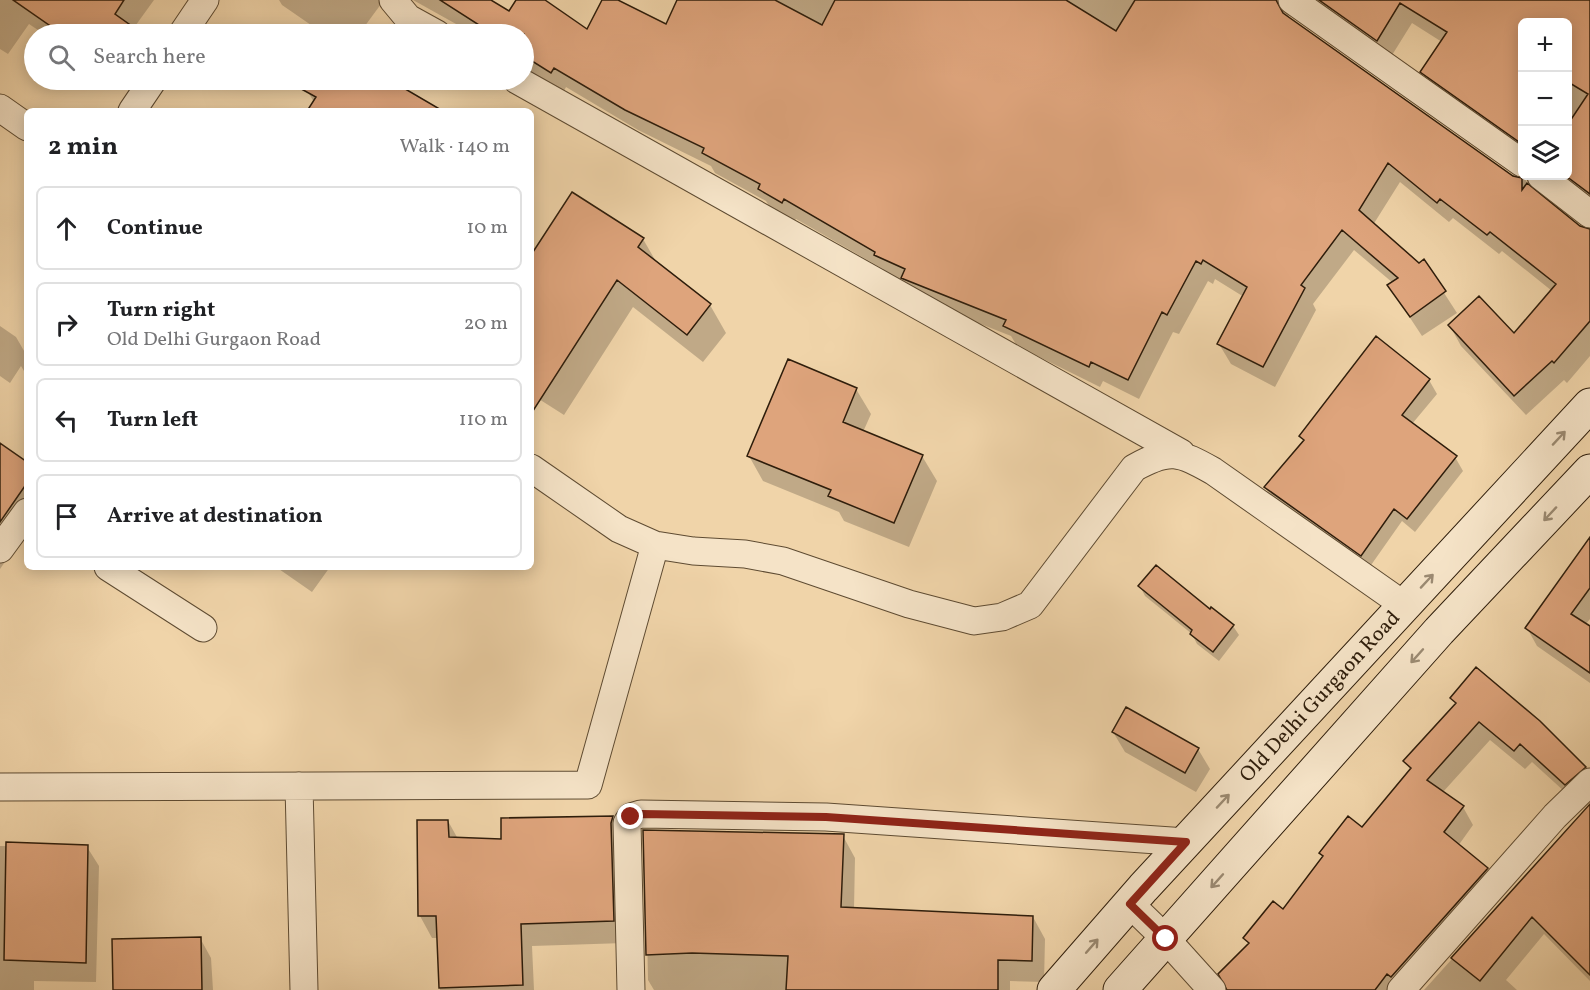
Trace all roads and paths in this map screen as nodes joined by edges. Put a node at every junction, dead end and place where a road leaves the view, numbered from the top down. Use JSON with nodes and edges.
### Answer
{"nodes":[{"id":1,"x":205,"y":0,"type":"edge"},
{"id":2,"x":393,"y":0,"type":"edge"},
{"id":3,"x":1292,"y":0,"type":"edge"},
{"id":4,"x":189,"y":24,"type":"edge"},
{"id":5,"x":419,"y":24,"type":"edge"},
{"id":6,"x":146,"y":90,"type":"edge"},
{"id":7,"x":534,"y":90,"type":"edge"},
{"id":8,"x":0,"y":108,"type":"edge"},
{"id":9,"x":134,"y":108,"type":"edge"},
{"id":10,"x":24,"y":125,"type":"edge"},
{"id":11,"x":1518,"y":159,"type":"edge"},
{"id":12,"x":1546,"y":180,"type":"edge"},
{"id":13,"x":1590,"y":214,"type":"edge"},
{"id":14,"x":1590,"y":405,"type":"edge"},
{"id":15,"x":1181,"y":453,"type":"junction"},
{"id":16,"x":534,"y":470,"type":"edge"},
{"id":17,"x":1590,"y":471,"type":"edge"},
{"id":18,"x":24,"y":516,"type":"edge"},
{"id":19,"x":655,"y":545,"type":"junction"},
{"id":20,"x":0,"y":549,"type":"edge"},
{"id":21,"x":113,"y":570,"type":"edge"},
{"id":22,"x":1404,"y":605,"type":"junction"},
{"id":23,"x":203,"y":628,"type":"dead end"},
{"id":24,"x":1590,"y":782,"type":"edge"},
{"id":25,"x":299,"y":786,"type":"junction"},
{"id":26,"x":0,"y":787,"type":"edge"},
{"id":27,"x":1186,"y":842,"type":"junction"},
{"id":28,"x":1130,"y":904,"type":"junction"},
{"id":29,"x":1166,"y":939,"type":"junction"},
{"id":30,"x":304,"y":990,"type":"edge"},
{"id":31,"x":631,"y":990,"type":"edge"},
{"id":32,"x":1054,"y":990,"type":"edge"},
{"id":33,"x":1120,"y":990,"type":"edge"},
{"id":34,"x":1212,"y":990,"type":"edge"},
{"id":35,"x":1401,"y":990,"type":"edge"}],
"edges":[{"from":1,"to":4,"type":"street"},
{"from":2,"to":5,"type":"street"},
{"from":3,"to":11,"type":"street"},
{"from":6,"to":9,"type":"street"},
{"from":7,"to":15,"type":"street"},
{"from":8,"to":10,"type":"street"},
{"from":12,"to":13,"type":"street"},
{"from":22,"to":14,"type":"main road","name":"Old Delhi Gurgaon Road","one_way":true},
{"from":15,"to":19,"type":"street"},
{"from":15,"to":22,"type":"street"},
{"from":16,"to":19,"type":"street"},
{"from":17,"to":29,"type":"main road","name":"Old Delhi Gurgaon Road","one_way":true},
{"from":18,"to":20,"type":"street"},
{"from":19,"to":25,"type":"street"},
{"from":21,"to":23,"type":"street"},
{"from":27,"to":22,"type":"main road","name":"Old Delhi Gurgaon Road","one_way":true},
{"from":24,"to":35,"type":"street"},
{"from":25,"to":26,"type":"street"},
{"from":25,"to":30,"type":"street"},
{"from":27,"to":28,"type":"main road","name":"Old Delhi Gurgaon Road"},
{"from":27,"to":31,"type":"street"},
{"from":28,"to":29,"type":"street"},
{"from":32,"to":28,"type":"main road","name":"Old Delhi Gurgaon Road","one_way":true},
{"from":29,"to":33,"type":"main road","name":"Old Delhi Gurgaon Road"},
{"from":29,"to":34,"type":"street"}]}
